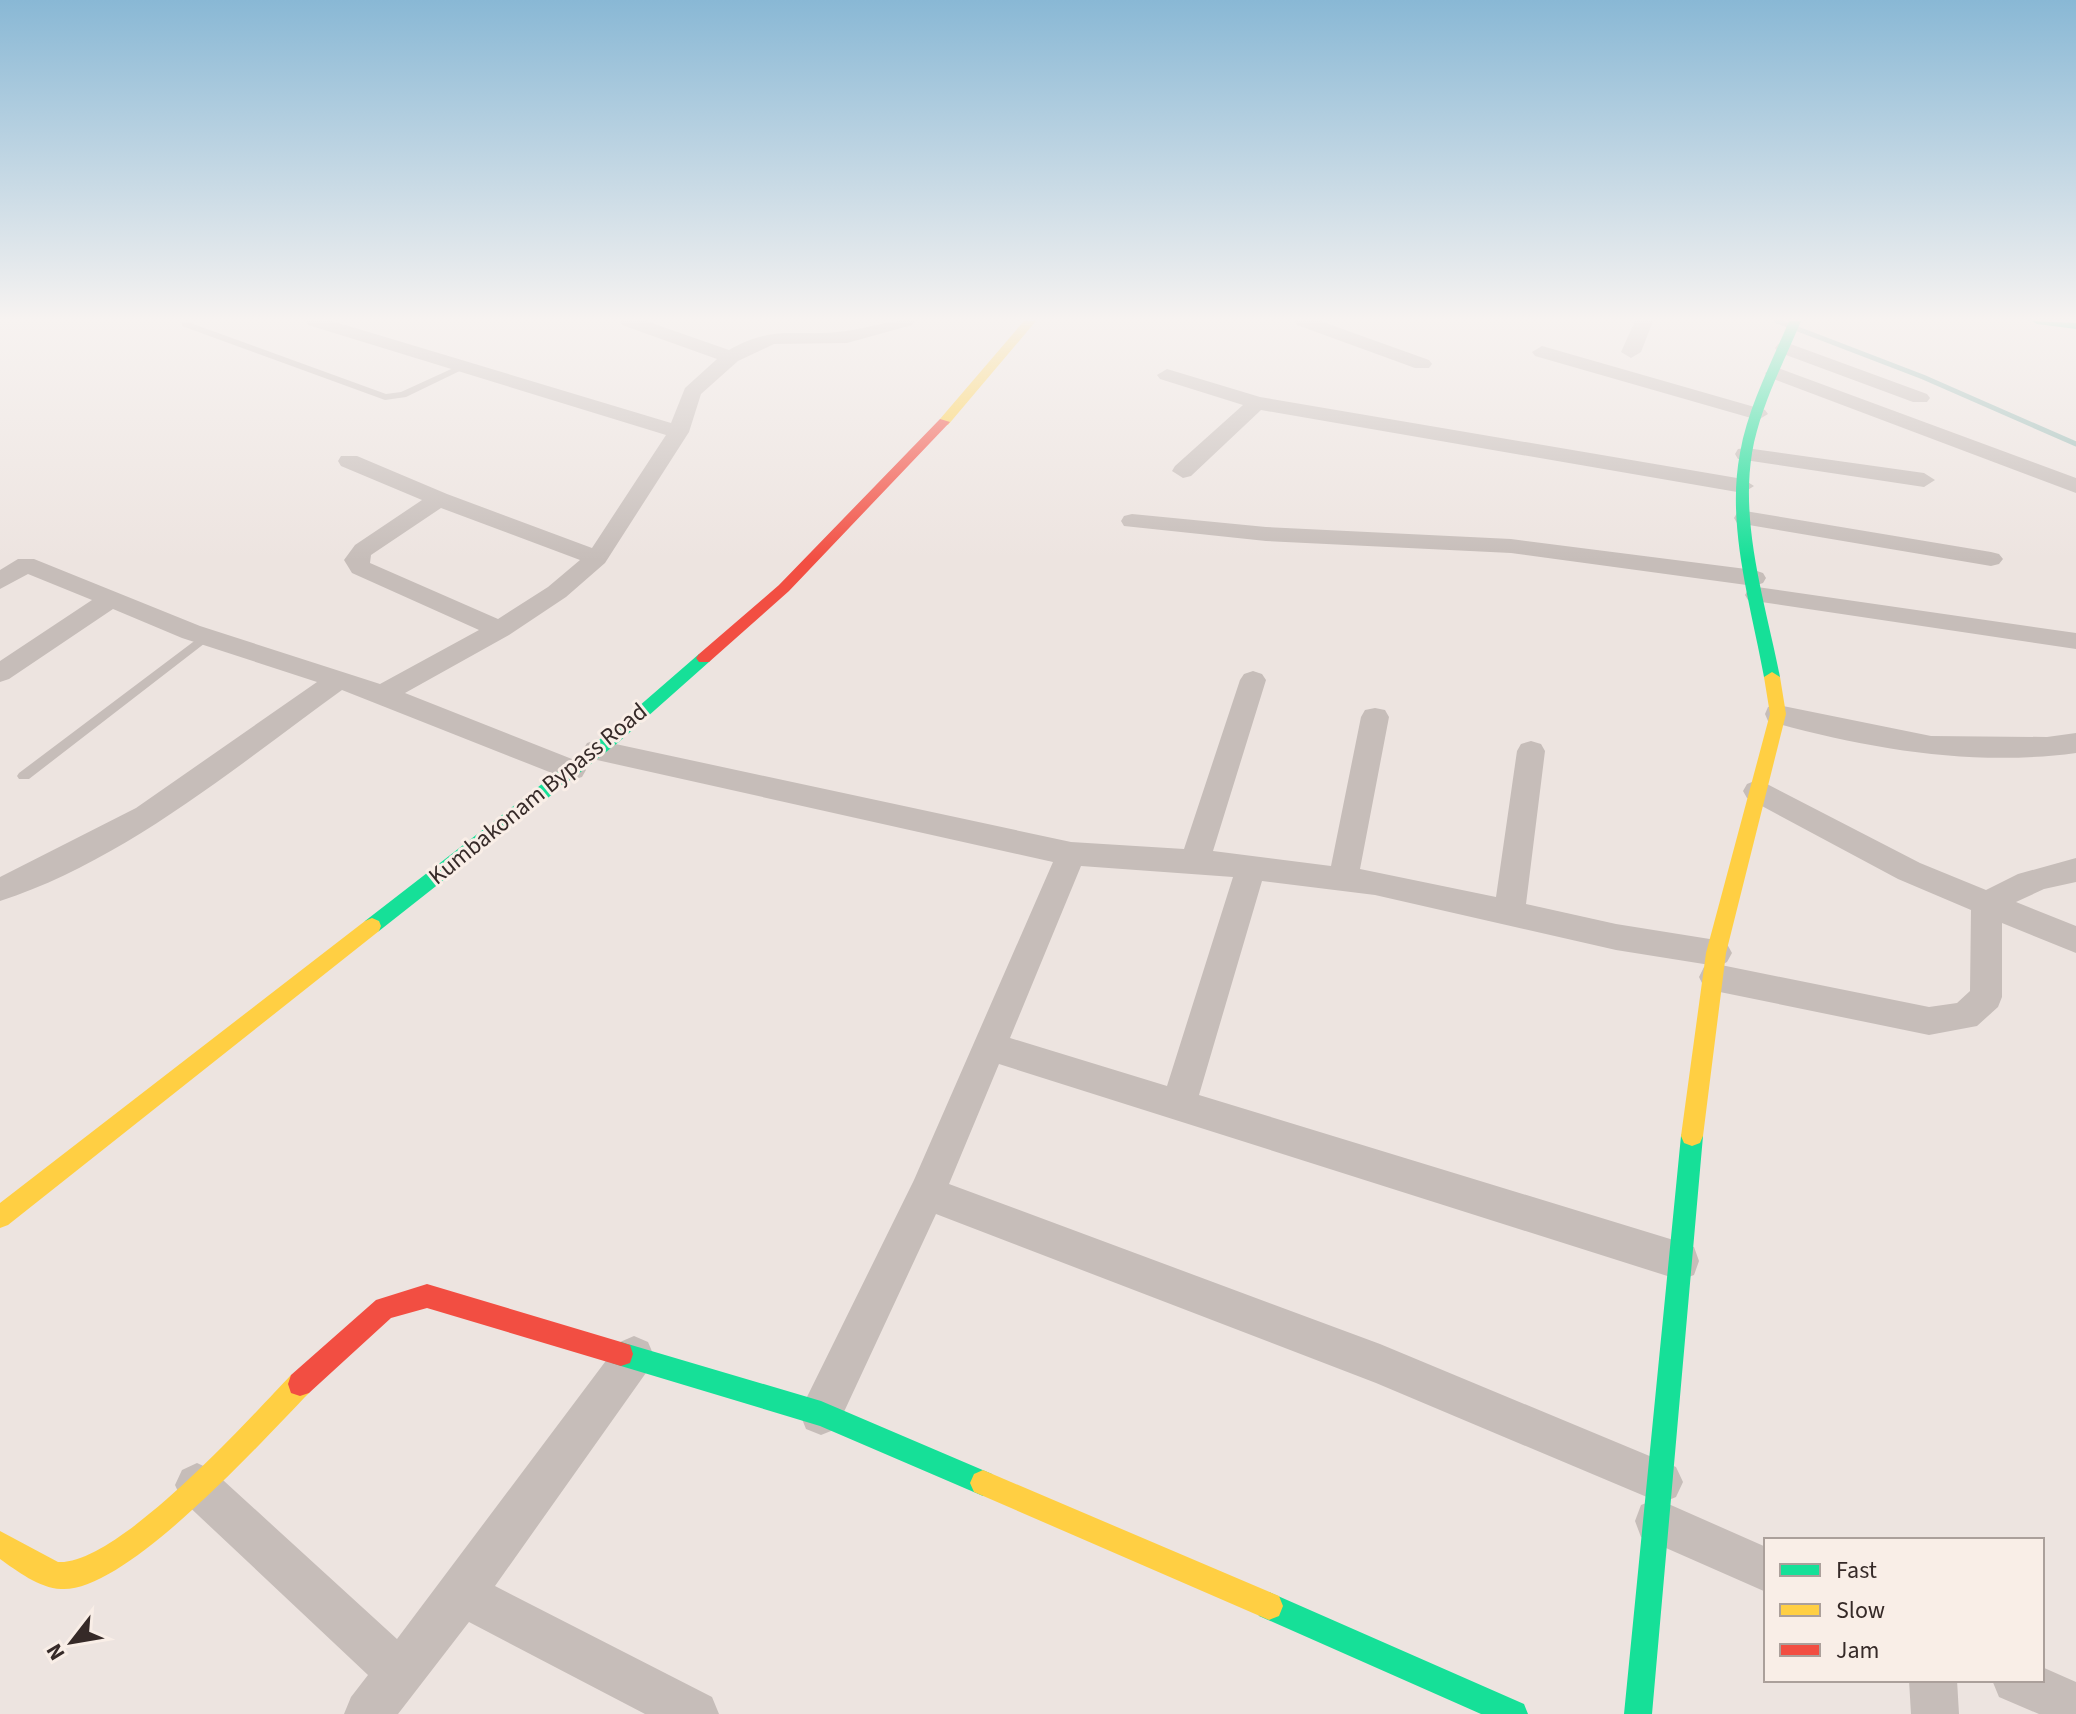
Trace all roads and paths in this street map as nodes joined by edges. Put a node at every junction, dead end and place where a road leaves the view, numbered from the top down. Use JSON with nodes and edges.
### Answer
{"nodes":[{"id":1,"x":575,"y":401,"type":"edge"},
{"id":2,"x":689,"y":401,"type":"edge"},
{"id":3,"x":962,"y":401,"type":"edge"},
{"id":4,"x":1251,"y":401,"type":"edge"},
{"id":5,"x":1713,"y":401,"type":"edge"},
{"id":6,"x":1763,"y":401,"type":"edge"},
{"id":7,"x":1850,"y":401,"type":"edge"},
{"id":8,"x":1257,"y":403,"type":"junction"},
{"id":9,"x":1758,"y":414,"type":"junction"},
{"id":10,"x":678,"y":432,"type":"junction"},
{"id":11,"x":1746,"y":454,"type":"junction"},
{"id":12,"x":349,"y":461,"type":"dead end"},
{"id":13,"x":1183,"y":471,"type":"dead end"},
{"id":14,"x":1924,"y":480,"type":"dead end"},
{"id":15,"x":1743,"y":486,"type":"junction"},
{"id":16,"x":2076,"y":486,"type":"edge"},
{"id":17,"x":439,"y":499,"type":"junction"},
{"id":18,"x":1745,"y":518,"type":"junction"},
{"id":19,"x":1132,"y":521,"type":"dead end"},
{"id":20,"x":0,"y":555,"type":"edge"},
{"id":21,"x":597,"y":558,"type":"junction"},
{"id":22,"x":1991,"y":559,"type":"dead end"},
{"id":23,"x":26,"y":564,"type":"junction"},
{"id":24,"x":0,"y":581,"type":"edge"},
{"id":25,"x":1755,"y":586,"type":"junction"},
{"id":26,"x":111,"y":599,"type":"junction"},
{"id":27,"x":500,"y":629,"type":"junction"},
{"id":28,"x":205,"y":637,"type":"junction"},
{"id":29,"x":2076,"y":641,"type":"edge"},
{"id":30,"x":0,"y":673,"type":"edge"},
{"id":31,"x":1253,"y":680,"type":"dead end"},
{"id":32,"x":337,"y":681,"type":"junction"},
{"id":33,"x":382,"y":694,"type":"junction"},
{"id":34,"x":1778,"y":714,"type":"junction"},
{"id":35,"x":1375,"y":717,"type":"dead end"},
{"id":36,"x":2076,"y":743,"type":"edge"},
{"id":37,"x":597,"y":750,"type":"junction"},
{"id":38,"x":1531,"y":751,"type":"dead end"},
{"id":39,"x":572,"y":770,"type":"junction"},
{"id":40,"x":24,"y":776,"type":"dead end"},
{"id":41,"x":1757,"y":791,"type":"junction"},
{"id":42,"x":1071,"y":854,"type":"junction"},
{"id":43,"x":1195,"y":861,"type":"junction"},
{"id":44,"x":1251,"y":868,"type":"junction"},
{"id":45,"x":2076,"y":870,"type":"edge"},
{"id":46,"x":1343,"y":879,"type":"junction"},
{"id":47,"x":0,"y":889,"type":"edge"},
{"id":48,"x":1987,"y":905,"type":"junction"},
{"id":49,"x":1509,"y":913,"type":"junction"},
{"id":50,"x":2076,"y":940,"type":"edge"},
{"id":51,"x":1715,"y":965,"type":"junction"},
{"id":52,"x":988,"y":1046,"type":"junction"},
{"id":53,"x":1179,"y":1104,"type":"junction"},
{"id":54,"x":927,"y":1193,"type":"junction"},
{"id":55,"x":0,"y":1217,"type":"edge"},
{"id":56,"x":1680,"y":1261,"type":"junction"},
{"id":57,"x":634,"y":1356,"type":"junction"},
{"id":58,"x":821,"y":1414,"type":"junction"},
{"id":59,"x":197,"y":1485,"type":"junction"},
{"id":60,"x":1659,"y":1502,"type":"junction"},
{"id":61,"x":0,"y":1544,"type":"edge"},
{"id":62,"x":1764,"y":1569,"type":"edge"},
{"id":63,"x":462,"y":1594,"type":"junction"},
{"id":64,"x":400,"y":1673,"type":"junction"},
{"id":65,"x":1933,"y":1682,"type":"edge"},
{"id":66,"x":2021,"y":1682,"type":"edge"},
{"id":67,"x":2076,"y":1706,"type":"edge"},
{"id":68,"x":368,"y":1714,"type":"edge"},
{"id":69,"x":695,"y":1714,"type":"edge"},
{"id":70,"x":1514,"y":1714,"type":"edge"},
{"id":71,"x":1638,"y":1714,"type":"edge"},
{"id":72,"x":1935,"y":1714,"type":"edge"}],
"edges":[{"from":1,"to":10,"type":"street"},
{"from":2,"to":10,"type":"street"},
{"from":3,"to":37,"type":"main road","name":"Kumbakonam Bypass Road"},
{"from":4,"to":8,"type":"street"},
{"from":5,"to":9,"type":"street"},
{"from":6,"to":9,"type":"main road"},
{"from":7,"to":16,"type":"street"},
{"from":8,"to":13,"type":"street"},
{"from":8,"to":15,"type":"street"},
{"from":9,"to":11,"type":"main road"},
{"from":10,"to":21,"type":"street"},
{"from":11,"to":14,"type":"street"},
{"from":11,"to":15,"type":"main road"},
{"from":12,"to":17,"type":"street"},
{"from":15,"to":18,"type":"main road"},
{"from":17,"to":21,"type":"street"},
{"from":17,"to":27,"type":"street"},
{"from":18,"to":22,"type":"street"},
{"from":18,"to":25,"type":"main road"},
{"from":19,"to":25,"type":"street"},
{"from":20,"to":23,"type":"street"},
{"from":21,"to":27,"type":"street"},
{"from":23,"to":24,"type":"street"},
{"from":23,"to":26,"type":"street"},
{"from":25,"to":29,"type":"street"},
{"from":25,"to":34,"type":"main road"},
{"from":26,"to":28,"type":"street"},
{"from":26,"to":30,"type":"street"},
{"from":27,"to":33,"type":"street"},
{"from":28,"to":32,"type":"street"},
{"from":28,"to":40,"type":"lane"},
{"from":31,"to":43,"type":"street"},
{"from":32,"to":33,"type":"street"},
{"from":32,"to":47,"type":"street"},
{"from":33,"to":39,"type":"street"},
{"from":34,"to":36,"type":"street"},
{"from":34,"to":41,"type":"main road"},
{"from":35,"to":46,"type":"street"},
{"from":37,"to":39,"type":"main road","name":"Kumbakonam Bypass Road"},
{"from":37,"to":42,"type":"street"},
{"from":38,"to":49,"type":"street"},
{"from":39,"to":55,"type":"main road","name":"Kumbakonam Bypass Road"},
{"from":41,"to":48,"type":"street"},
{"from":41,"to":51,"type":"main road"},
{"from":42,"to":43,"type":"street"},
{"from":42,"to":52,"type":"street"},
{"from":43,"to":44,"type":"street"},
{"from":44,"to":46,"type":"street"},
{"from":44,"to":53,"type":"street"},
{"from":45,"to":48,"type":"street"},
{"from":46,"to":49,"type":"street"},
{"from":48,"to":50,"type":"street"},
{"from":48,"to":51,"type":"street"},
{"from":49,"to":51,"type":"street"},
{"from":51,"to":56,"type":"main road"},
{"from":52,"to":53,"type":"street"},
{"from":52,"to":54,"type":"street"},
{"from":53,"to":56,"type":"street"},
{"from":54,"to":58,"type":"street"},
{"from":54,"to":60,"type":"street"},
{"from":56,"to":60,"type":"main road"},
{"from":57,"to":58,"type":"main road"},
{"from":57,"to":59,"type":"main road"},
{"from":57,"to":63,"type":"street"},
{"from":58,"to":70,"type":"main road"},
{"from":59,"to":61,"type":"main road"},
{"from":59,"to":64,"type":"street"},
{"from":60,"to":62,"type":"street"},
{"from":60,"to":71,"type":"main road"},
{"from":63,"to":64,"type":"street"},
{"from":63,"to":69,"type":"street"},
{"from":64,"to":68,"type":"street"},
{"from":65,"to":72,"type":"street"},
{"from":66,"to":67,"type":"street"}]}
